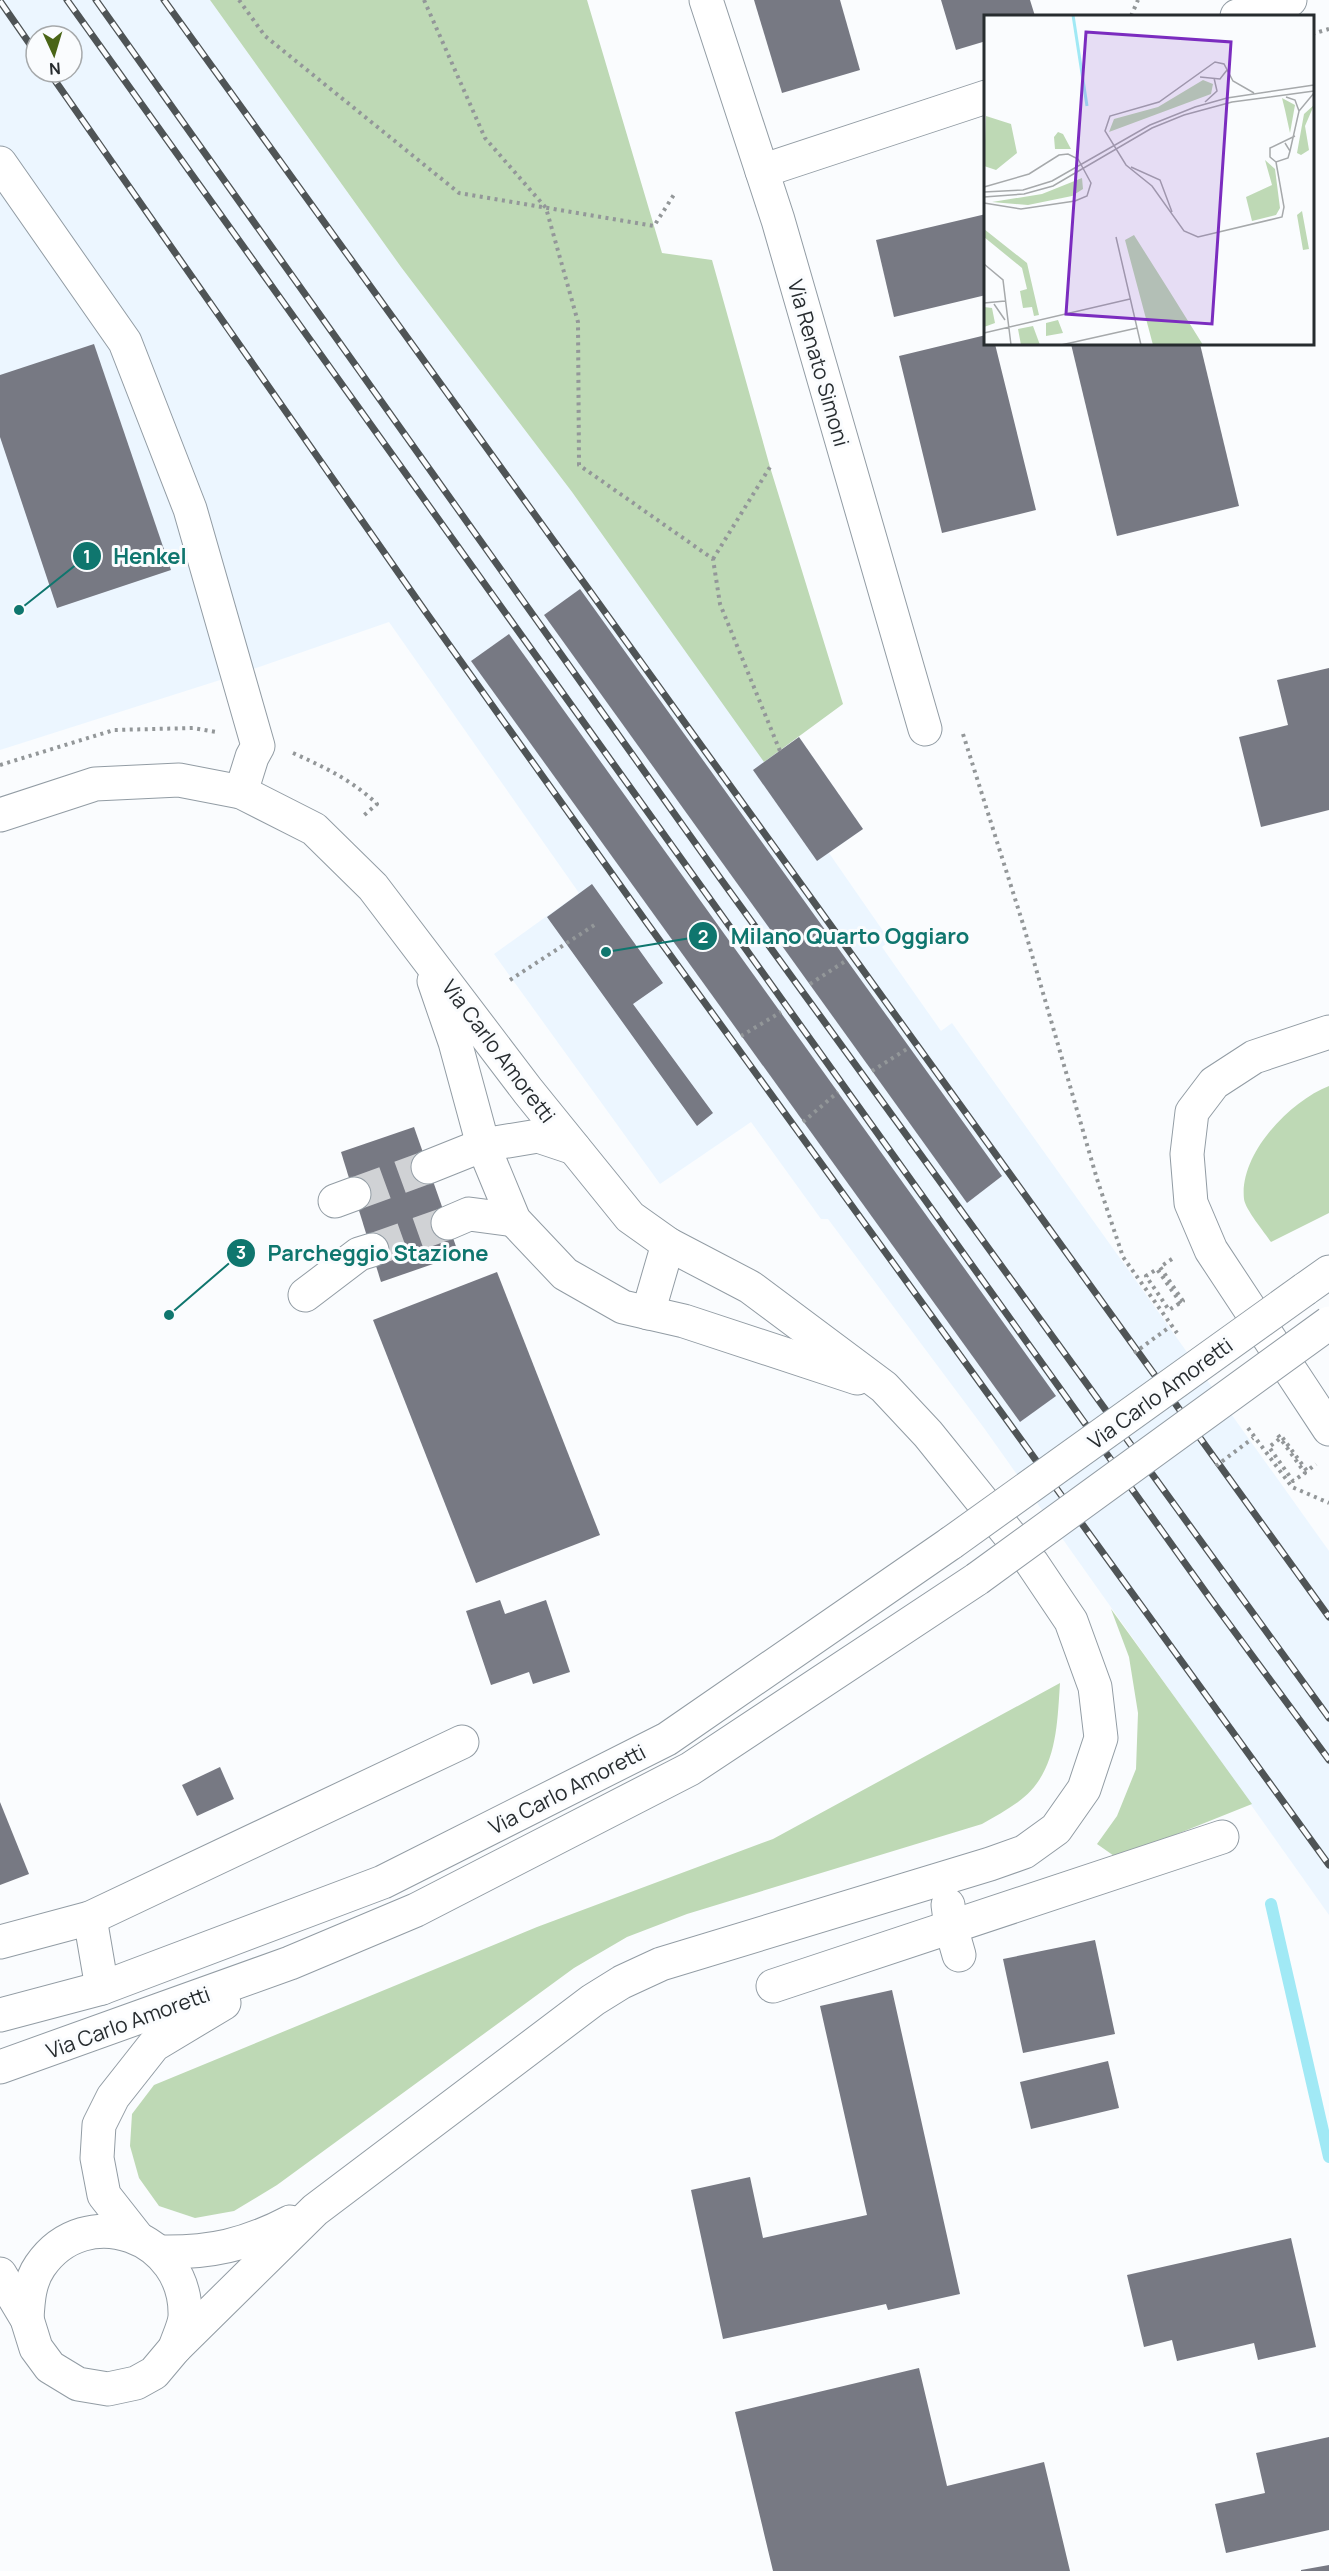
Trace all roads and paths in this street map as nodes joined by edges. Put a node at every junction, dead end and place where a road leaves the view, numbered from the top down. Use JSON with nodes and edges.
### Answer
{"nodes":[{"id":1,"x":239,"y":0,"type":"edge"},
{"id":2,"x":424,"y":0,"type":"edge"},
{"id":3,"x":706,"y":0,"type":"edge"},
{"id":4,"x":1138,"y":0,"type":"edge"},
{"id":5,"x":1290,"y":0,"type":"edge"},
{"id":6,"x":1131,"y":15,"type":"edge"},
{"id":7,"x":1240,"y":15,"type":"edge"},
{"id":8,"x":1329,"y":30,"type":"edge"},
{"id":9,"x":1314,"y":34,"type":"edge"},
{"id":10,"x":984,"y":98,"type":"edge"},
{"id":11,"x":0,"y":163,"type":"edge"},
{"id":12,"x":762,"y":171,"type":"junction"},
{"id":13,"x":675,"y":193,"type":"dead end"},
{"id":14,"x":546,"y":208,"type":"junction"},
{"id":15,"x":770,"y":467,"type":"dead end"},
{"id":16,"x":713,"y":559,"type":"junction"},
{"id":17,"x":961,"y":728,"type":"dead end"},
{"id":18,"x":925,"y":729,"type":"dead end"},
{"id":19,"x":780,"y":751,"type":"dead end"},
{"id":20,"x":241,"y":792,"type":"junction"},
{"id":21,"x":0,"y":815,"type":"edge"},
{"id":22,"x":596,"y":924,"type":"dead end"},
{"id":23,"x":425,"y":954,"type":"junction"},
{"id":24,"x":847,"y":960,"type":"dead end"},
{"id":25,"x":510,"y":980,"type":"dead end"},
{"id":26,"x":810,"y":984,"type":"dead end"},
{"id":27,"x":781,"y":1012,"type":"dead end"},
{"id":28,"x":1329,"y":1032,"type":"edge"},
{"id":29,"x":741,"y":1036,"type":"dead end"},
{"id":30,"x":910,"y":1047,"type":"dead end"},
{"id":31,"x":872,"y":1071,"type":"dead end"},
{"id":32,"x":838,"y":1092,"type":"dead end"},
{"id":33,"x":803,"y":1122,"type":"dead end"},
{"id":34,"x":483,"y":1145,"type":"junction"},
{"id":35,"x":574,"y":1148,"type":"junction"},
{"id":36,"x":428,"y":1167,"type":"tunnel mouth"},
{"id":37,"x":514,"y":1220,"type":"junction"},
{"id":38,"x":448,"y":1223,"type":"tunnel mouth"},
{"id":39,"x":668,"y":1244,"type":"junction"},
{"id":40,"x":372,"y":1250,"type":"tunnel mouth"},
{"id":41,"x":1172,"y":1259,"type":"dead end"},
{"id":42,"x":1317,"y":1280,"type":"edge"},
{"id":43,"x":1143,"y":1288,"type":"dead end"},
{"id":44,"x":305,"y":1295,"type":"dead end"},
{"id":45,"x":1183,"y":1305,"type":"dead end"},
{"id":46,"x":648,"y":1313,"type":"junction"},
{"id":47,"x":1329,"y":1323,"type":"edge"},
{"id":48,"x":1171,"y":1326,"type":"dead end"},
{"id":49,"x":1134,"y":1353,"type":"dead end"},
{"id":50,"x":884,"y":1387,"type":"junction"},
{"id":51,"x":1326,"y":1420,"type":"edge"},
{"id":52,"x":1278,"y":1435,"type":"dead end"},
{"id":53,"x":1253,"y":1438,"type":"dead end"},
{"id":54,"x":1319,"y":1463,"type":"dead end"},
{"id":55,"x":1216,"y":1466,"type":"dead end"},
{"id":56,"x":1292,"y":1487,"type":"dead end"},
{"id":57,"x":1329,"y":1503,"type":"edge"},
{"id":58,"x":462,"y":1742,"type":"dead end"},
{"id":59,"x":1222,"y":1837,"type":"dead end"},
{"id":60,"x":944,"y":1880,"type":"junction"},
{"id":61,"x":90,"y":1918,"type":"junction"},
{"id":62,"x":740,"y":1940,"type":"junction"},
{"id":63,"x":955,"y":1941,"type":"junction"},
{"id":64,"x":0,"y":1942,"type":"edge"},
{"id":65,"x":290,"y":1963,"type":"junction"},
{"id":66,"x":102,"y":1988,"type":"junction"},
{"id":67,"x":0,"y":2015,"type":"edge"},
{"id":68,"x":0,"y":2067,"type":"edge"},
{"id":69,"x":315,"y":2210,"type":"junction"},
{"id":70,"x":149,"y":2245,"type":"junction"},
{"id":71,"x":0,"y":2274,"type":"edge"},
{"id":72,"x":27,"y":2319,"type":"junction"},
{"id":73,"x":175,"y":2348,"type":"junction"}],
"edges":[{"from":1,"to":14,"type":"path"},
{"from":2,"to":14,"type":"path"},
{"from":3,"to":12,"type":"street","name":"Via Renato Simoni"},
{"from":4,"to":6,"type":"path"},
{"from":5,"to":7,"type":"street"},
{"from":8,"to":9,"type":"path"},
{"from":10,"to":12,"type":"street"},
{"from":11,"to":20,"type":"street"},
{"from":12,"to":18,"type":"street","name":"Via Renato Simoni"},
{"from":13,"to":14,"type":"path"},
{"from":14,"to":16,"type":"path"},
{"from":15,"to":16,"type":"path"},
{"from":16,"to":19,"type":"path"},
{"from":17,"to":43,"type":"path"},
{"from":20,"to":21,"type":"street","name":"Via Carlo Amoretti"},
{"from":20,"to":23,"type":"street","name":"Via Carlo Amoretti"},
{"from":22,"to":25,"type":"path"},
{"from":23,"to":34,"type":"street","name":"Via Carlo Amoretti"},
{"from":23,"to":35,"type":"street","name":"Via Carlo Amoretti"},
{"from":24,"to":26,"type":"path"},
{"from":27,"to":29,"type":"path"},
{"from":28,"to":51,"type":"street"},
{"from":30,"to":31,"type":"path"},
{"from":32,"to":33,"type":"path"},
{"from":34,"to":35,"type":"street","name":"Via Carlo Amoretti"},
{"from":34,"to":36,"type":"street"},
{"from":34,"to":37,"type":"street","name":"Via Carlo Amoretti"},
{"from":35,"to":39,"type":"street","name":"Via Carlo Amoretti"},
{"from":37,"to":38,"type":"street"},
{"from":37,"to":46,"type":"street","name":"Via Carlo Amoretti"},
{"from":39,"to":46,"type":"street"},
{"from":39,"to":50,"type":"street","name":"Via Carlo Amoretti"},
{"from":40,"to":44,"type":"street"},
{"from":41,"to":45,"type":"path"},
{"from":42,"to":66,"type":"street","name":"Via Carlo Amoretti","bridge":true},
{"from":46,"to":50,"type":"street","name":"Via Carlo Amoretti"},
{"from":47,"to":65,"type":"street","name":"Via Carlo Amoretti","bridge":true},
{"from":48,"to":49,"type":"path","bridge":true},
{"from":50,"to":60,"type":"street","name":"Via Carlo Amoretti"},
{"from":52,"to":54,"type":"path"},
{"from":53,"to":55,"type":"path","bridge":true},
{"from":56,"to":57,"type":"path"},
{"from":58,"to":61,"type":"street"},
{"from":59,"to":63,"type":"street"},
{"from":60,"to":62,"type":"street","name":"Via Carlo Amoretti"},
{"from":60,"to":63,"type":"street"},
{"from":61,"to":64,"type":"street"},
{"from":61,"to":66,"type":"street","name":"Via Carlo Amoretti"},
{"from":62,"to":63,"type":"street"},
{"from":62,"to":69,"type":"street","name":"Via Carlo Amoretti"},
{"from":65,"to":68,"type":"street","name":"Via Carlo Amoretti"},
{"from":65,"to":70,"type":"street","name":"Via Carlo Amoretti"},
{"from":66,"to":67,"type":"street","name":"Via Carlo Amoretti"},
{"from":69,"to":70,"type":"street","name":"Via Carlo Amoretti"},
{"from":69,"to":73,"type":"street","name":"Via Carlo Amoretti"},
{"from":70,"to":72,"type":"street","name":"Via Carlo Amoretti"},
{"from":70,"to":73,"type":"street","name":"Via Carlo Amoretti"},
{"from":71,"to":72,"type":"street","name":"Via Carlo Amoretti"},
{"from":72,"to":73,"type":"street","name":"Via Carlo Amoretti"}]}
